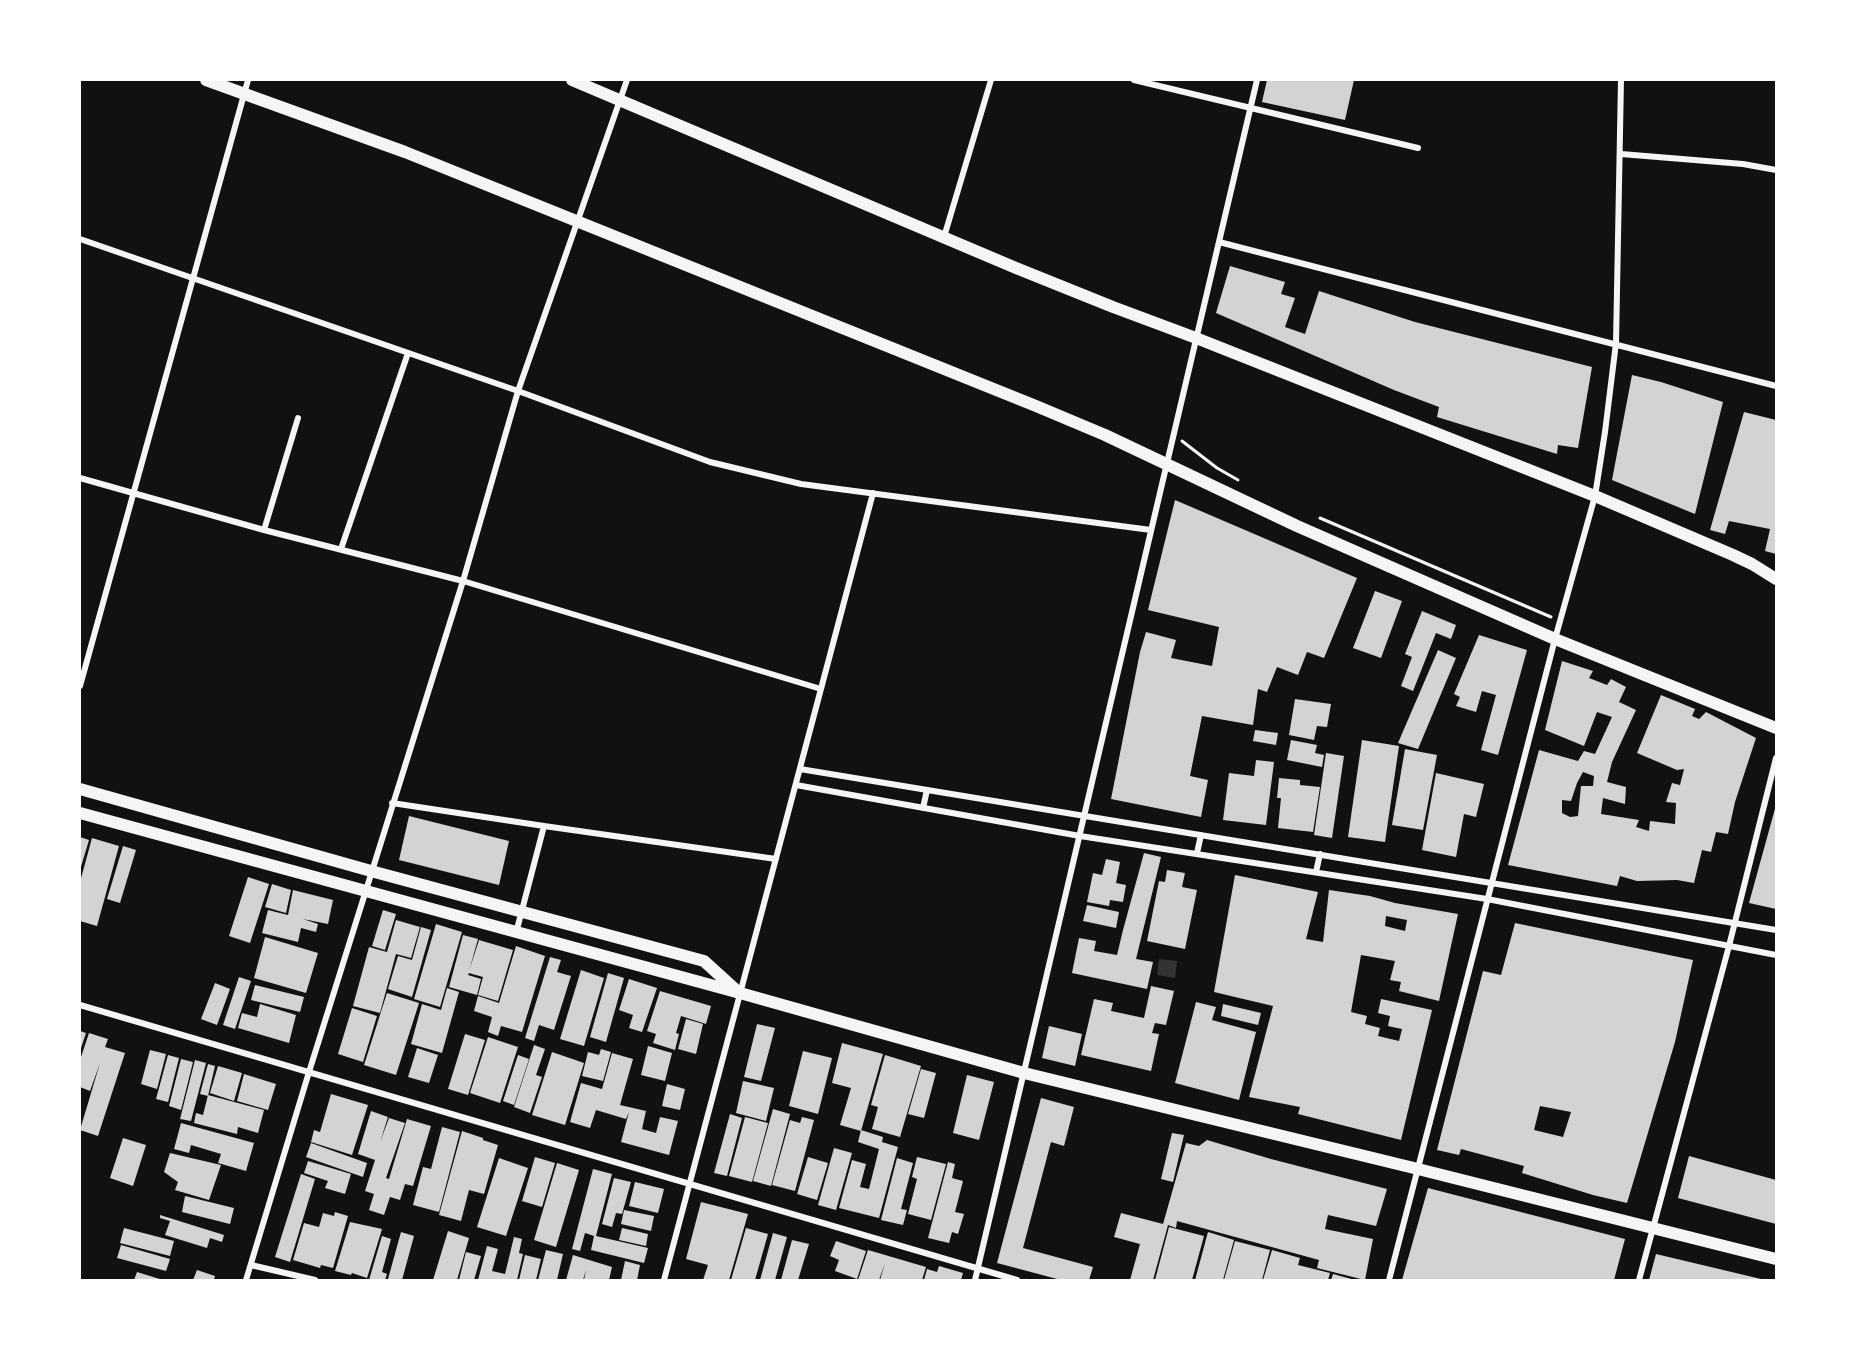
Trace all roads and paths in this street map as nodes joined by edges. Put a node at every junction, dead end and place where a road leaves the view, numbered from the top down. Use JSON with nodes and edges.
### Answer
{"nodes":[{"id":1,"x":206,"y":80,"type":"edge"},
{"id":2,"x":248,"y":80,"type":"edge"},
{"id":3,"x":572,"y":80,"type":"edge"},
{"id":4,"x":627,"y":80,"type":"edge"},
{"id":5,"x":991,"y":80,"type":"edge"},
{"id":6,"x":1134,"y":80,"type":"edge"},
{"id":7,"x":1257,"y":80,"type":"edge"},
{"id":8,"x":1622,"y":80,"type":"edge"},
{"id":9,"x":244,"y":93,"type":"junction"},
{"id":10,"x":621,"y":100,"type":"junction"},
{"id":11,"x":1250,"y":107,"type":"junction"},
{"id":12,"x":1418,"y":148,"type":"dead end"},
{"id":13,"x":1621,"y":154,"type":"junction"},
{"id":14,"x":1776,"y":170,"type":"edge"},
{"id":15,"x":578,"y":222,"type":"junction"},
{"id":16,"x":944,"y":237,"type":"junction"},
{"id":17,"x":80,"y":239,"type":"edge"},
{"id":18,"x":1219,"y":242,"type":"junction"},
{"id":19,"x":192,"y":278,"type":"junction"},
{"id":20,"x":1196,"y":338,"type":"junction"},
{"id":21,"x":1616,"y":344,"type":"junction"},
{"id":22,"x":408,"y":353,"type":"junction"},
{"id":23,"x":1776,"y":386,"type":"edge"},
{"id":24,"x":518,"y":391,"type":"junction"},
{"id":25,"x":297,"y":418,"type":"dead end"},
{"id":26,"x":1174,"y":434,"type":"junction"},
{"id":27,"x":1166,"y":465,"type":"junction"},
{"id":28,"x":80,"y":478,"type":"edge"},
{"id":29,"x":1244,"y":484,"type":"dead end"},
{"id":30,"x":134,"y":493,"type":"junction"},
{"id":31,"x":873,"y":493,"type":"junction"},
{"id":32,"x":1594,"y":496,"type":"junction"},
{"id":33,"x":1313,"y":515,"type":"dead end"},
{"id":34,"x":264,"y":530,"type":"junction"},
{"id":35,"x":1151,"y":530,"type":"junction"},
{"id":36,"x":341,"y":549,"type":"junction"},
{"id":37,"x":1776,"y":579,"type":"edge"},
{"id":38,"x":463,"y":581,"type":"junction"},
{"id":39,"x":1560,"y":620,"type":"junction"},
{"id":40,"x":1555,"y":639,"type":"junction"},
{"id":41,"x":80,"y":686,"type":"edge"},
{"id":42,"x":821,"y":689,"type":"junction"},
{"id":43,"x":1776,"y":728,"type":"edge"},
{"id":44,"x":1776,"y":758,"type":"edge"},
{"id":45,"x":800,"y":769,"type":"junction"},
{"id":46,"x":796,"y":786,"type":"junction"},
{"id":47,"x":80,"y":789,"type":"edge"},
{"id":48,"x":927,"y":790,"type":"junction"},
{"id":49,"x":392,"y":803,"type":"junction"},
{"id":50,"x":923,"y":808,"type":"junction"},
{"id":51,"x":80,"y":813,"type":"edge"},
{"id":52,"x":1084,"y":816,"type":"junction"},
{"id":53,"x":544,"y":826,"type":"junction"},
{"id":54,"x":1201,"y":835,"type":"junction"},
{"id":55,"x":1080,"y":836,"type":"junction"},
{"id":56,"x":1197,"y":853,"type":"junction"},
{"id":57,"x":1320,"y":854,"type":"junction"},
{"id":58,"x":776,"y":859,"type":"junction"},
{"id":59,"x":371,"y":871,"type":"junction"},
{"id":60,"x":1316,"y":872,"type":"junction"},
{"id":61,"x":1491,"y":881,"type":"junction"},
{"id":62,"x":366,"y":891,"type":"junction"},
{"id":63,"x":1487,"y":899,"type":"junction"},
{"id":64,"x":521,"y":912,"type":"junction"},
{"id":65,"x":1735,"y":923,"type":"junction"},
{"id":66,"x":1776,"y":930,"type":"edge"},
{"id":67,"x":516,"y":933,"type":"junction"},
{"id":68,"x":1729,"y":946,"type":"junction"},
{"id":69,"x":1776,"y":955,"type":"edge"},
{"id":70,"x":740,"y":993,"type":"junction"},
{"id":71,"x":80,"y":1005,"type":"edge"},
{"id":72,"x":309,"y":1072,"type":"junction"},
{"id":73,"x":1024,"y":1073,"type":"junction"},
{"id":74,"x":1418,"y":1169,"type":"junction"},
{"id":75,"x":690,"y":1184,"type":"junction"},
{"id":76,"x":1652,"y":1228,"type":"junction"},
{"id":77,"x":1776,"y":1259,"type":"edge"},
{"id":78,"x":251,"y":1265,"type":"junction"},
{"id":79,"x":978,"y":1269,"type":"junction"},
{"id":80,"x":246,"y":1281,"type":"edge"},
{"id":81,"x":315,"y":1281,"type":"edge"},
{"id":82,"x":664,"y":1281,"type":"edge"},
{"id":83,"x":975,"y":1281,"type":"edge"},
{"id":84,"x":1017,"y":1281,"type":"edge"},
{"id":85,"x":1389,"y":1281,"type":"edge"},
{"id":86,"x":1639,"y":1281,"type":"edge"}],
"edges":[{"from":1,"to":9,"type":"main road"},
{"from":2,"to":9,"type":"street"},
{"from":3,"to":10,"type":"main road"},
{"from":4,"to":10,"type":"street"},
{"from":5,"to":16,"type":"street"},
{"from":6,"to":11,"type":"street"},
{"from":7,"to":11,"type":"street"},
{"from":8,"to":13,"type":"street"},
{"from":9,"to":15,"type":"main road"},
{"from":9,"to":19,"type":"street"},
{"from":10,"to":15,"type":"street"},
{"from":10,"to":16,"type":"main road"},
{"from":11,"to":12,"type":"street"},
{"from":11,"to":18,"type":"street"},
{"from":13,"to":14,"type":"street"},
{"from":13,"to":21,"type":"street"},
{"from":15,"to":24,"type":"street"},
{"from":15,"to":27,"type":"main road"},
{"from":16,"to":20,"type":"main road"},
{"from":17,"to":19,"type":"street"},
{"from":18,"to":20,"type":"street"},
{"from":18,"to":21,"type":"street"},
{"from":19,"to":22,"type":"street"},
{"from":19,"to":30,"type":"street"},
{"from":20,"to":26,"type":"street"},
{"from":20,"to":32,"type":"main road"},
{"from":21,"to":23,"type":"street"},
{"from":21,"to":32,"type":"street"},
{"from":22,"to":24,"type":"street"},
{"from":22,"to":36,"type":"street"},
{"from":24,"to":31,"type":"street"},
{"from":24,"to":38,"type":"street"},
{"from":25,"to":34,"type":"street"},
{"from":26,"to":27,"type":"street"},
{"from":26,"to":29,"type":"path"},
{"from":27,"to":35,"type":"street"},
{"from":27,"to":40,"type":"main road"},
{"from":28,"to":30,"type":"street"},
{"from":30,"to":34,"type":"street"},
{"from":30,"to":41,"type":"street"},
{"from":31,"to":35,"type":"street"},
{"from":31,"to":42,"type":"street"},
{"from":32,"to":37,"type":"main road"},
{"from":32,"to":39,"type":"street"},
{"from":33,"to":39,"type":"path"},
{"from":34,"to":36,"type":"street"},
{"from":35,"to":52,"type":"street"},
{"from":36,"to":38,"type":"street"},
{"from":38,"to":42,"type":"street"},
{"from":38,"to":49,"type":"street"},
{"from":39,"to":40,"type":"street"},
{"from":40,"to":43,"type":"main road"},
{"from":40,"to":61,"type":"street"},
{"from":42,"to":45,"type":"street"},
{"from":44,"to":65,"type":"street"},
{"from":45,"to":46,"type":"street"},
{"from":45,"to":48,"type":"street"},
{"from":46,"to":50,"type":"street"},
{"from":46,"to":58,"type":"street"},
{"from":47,"to":59,"type":"main road"},
{"from":48,"to":50,"type":"street"},
{"from":48,"to":52,"type":"street"},
{"from":49,"to":53,"type":"street"},
{"from":49,"to":59,"type":"street"},
{"from":50,"to":55,"type":"street"},
{"from":51,"to":62,"type":"main road"},
{"from":52,"to":54,"type":"street"},
{"from":52,"to":55,"type":"street"},
{"from":53,"to":58,"type":"street"},
{"from":53,"to":64,"type":"street"},
{"from":54,"to":56,"type":"street"},
{"from":54,"to":57,"type":"street"},
{"from":55,"to":56,"type":"street"},
{"from":55,"to":73,"type":"street"},
{"from":56,"to":60,"type":"street"},
{"from":57,"to":60,"type":"street"},
{"from":57,"to":61,"type":"street"},
{"from":58,"to":70,"type":"street"},
{"from":59,"to":62,"type":"street"},
{"from":59,"to":64,"type":"main road"},
{"from":60,"to":63,"type":"street"},
{"from":61,"to":63,"type":"street"},
{"from":61,"to":65,"type":"street"},
{"from":62,"to":67,"type":"main road"},
{"from":62,"to":72,"type":"street"},
{"from":63,"to":68,"type":"street"},
{"from":63,"to":74,"type":"street"},
{"from":64,"to":67,"type":"street"},
{"from":64,"to":70,"type":"main road"},
{"from":65,"to":66,"type":"street"},
{"from":65,"to":68,"type":"street"},
{"from":67,"to":70,"type":"main road"},
{"from":68,"to":69,"type":"street"},
{"from":68,"to":76,"type":"street"},
{"from":70,"to":73,"type":"main road"},
{"from":70,"to":75,"type":"street"},
{"from":71,"to":72,"type":"street"},
{"from":72,"to":75,"type":"street"},
{"from":72,"to":78,"type":"street"},
{"from":73,"to":74,"type":"main road"},
{"from":73,"to":79,"type":"street"},
{"from":74,"to":76,"type":"main road"},
{"from":74,"to":85,"type":"street"},
{"from":75,"to":79,"type":"street"},
{"from":75,"to":82,"type":"street"},
{"from":76,"to":77,"type":"main road"},
{"from":76,"to":86,"type":"street"},
{"from":78,"to":80,"type":"street"},
{"from":78,"to":81,"type":"street"},
{"from":79,"to":83,"type":"street"},
{"from":79,"to":84,"type":"street"}]}
